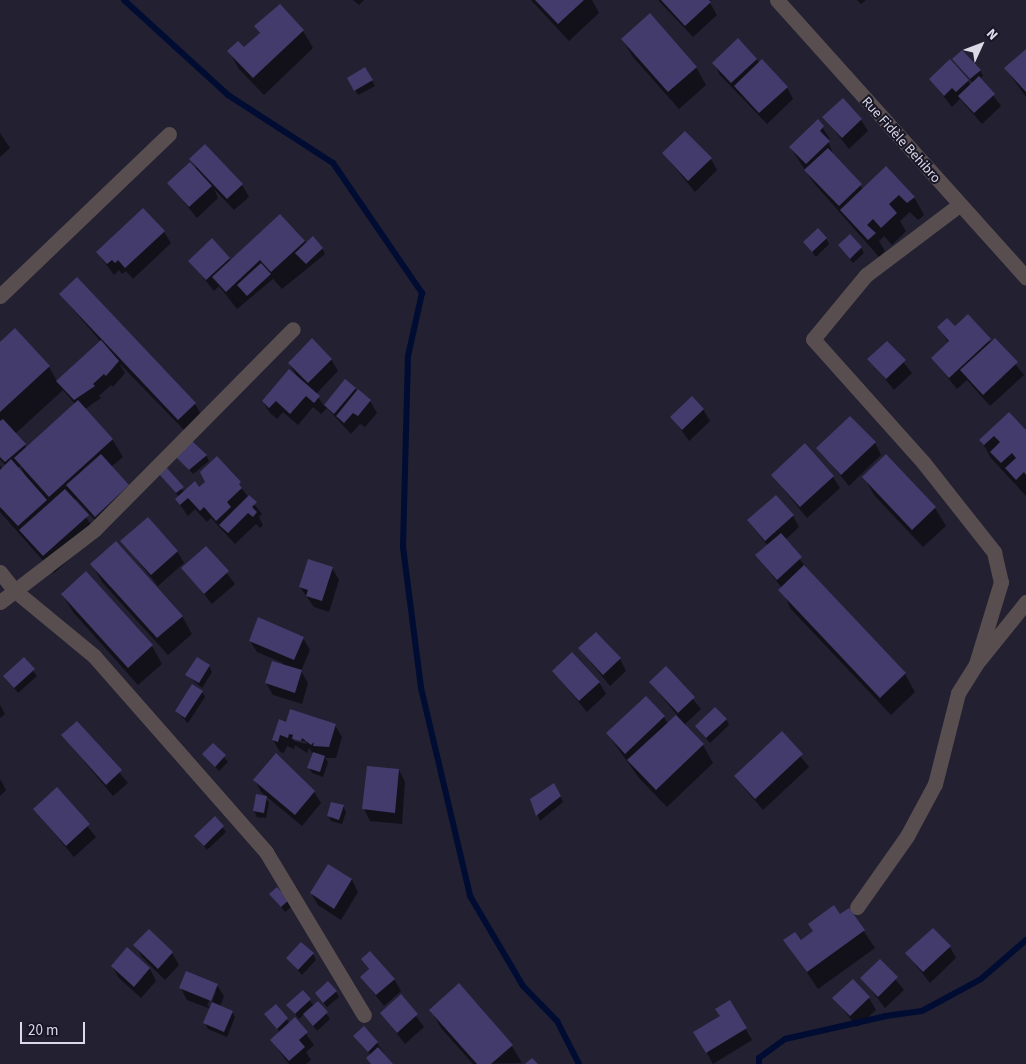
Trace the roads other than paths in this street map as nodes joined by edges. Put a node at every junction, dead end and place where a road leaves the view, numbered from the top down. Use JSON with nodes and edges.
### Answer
{"nodes":[{"id":1,"x":777,"y":0,"type":"edge"},
{"id":2,"x":169,"y":134,"type":"dead end"},
{"id":3,"x":960,"y":205,"type":"junction"},
{"id":4,"x":1026,"y":278,"type":"edge"},
{"id":5,"x":0,"y":296,"type":"edge"},
{"id":6,"x":294,"y":329,"type":"dead end"},
{"id":7,"x":0,"y":572,"type":"edge"},
{"id":8,"x":14,"y":590,"type":"junction"},
{"id":9,"x":0,"y":602,"type":"edge"},
{"id":10,"x":1026,"y":602,"type":"edge"},
{"id":11,"x":976,"y":664,"type":"junction"},
{"id":12,"x":857,"y":907,"type":"dead end"},
{"id":13,"x":364,"y":1015,"type":"dead end"}],
"edges":[{"from":1,"to":3,"type":"street","name":"Rue Fidèle Behibro"},
{"from":2,"to":5,"type":"street"},
{"from":3,"to":4,"type":"street","name":"Rue Fidèle Behibro"},
{"from":3,"to":11,"type":"street"},
{"from":6,"to":8,"type":"street"},
{"from":7,"to":8,"type":"street"},
{"from":8,"to":9,"type":"street"},
{"from":8,"to":13,"type":"street"},
{"from":10,"to":11,"type":"street"},
{"from":11,"to":12,"type":"street"}]}
